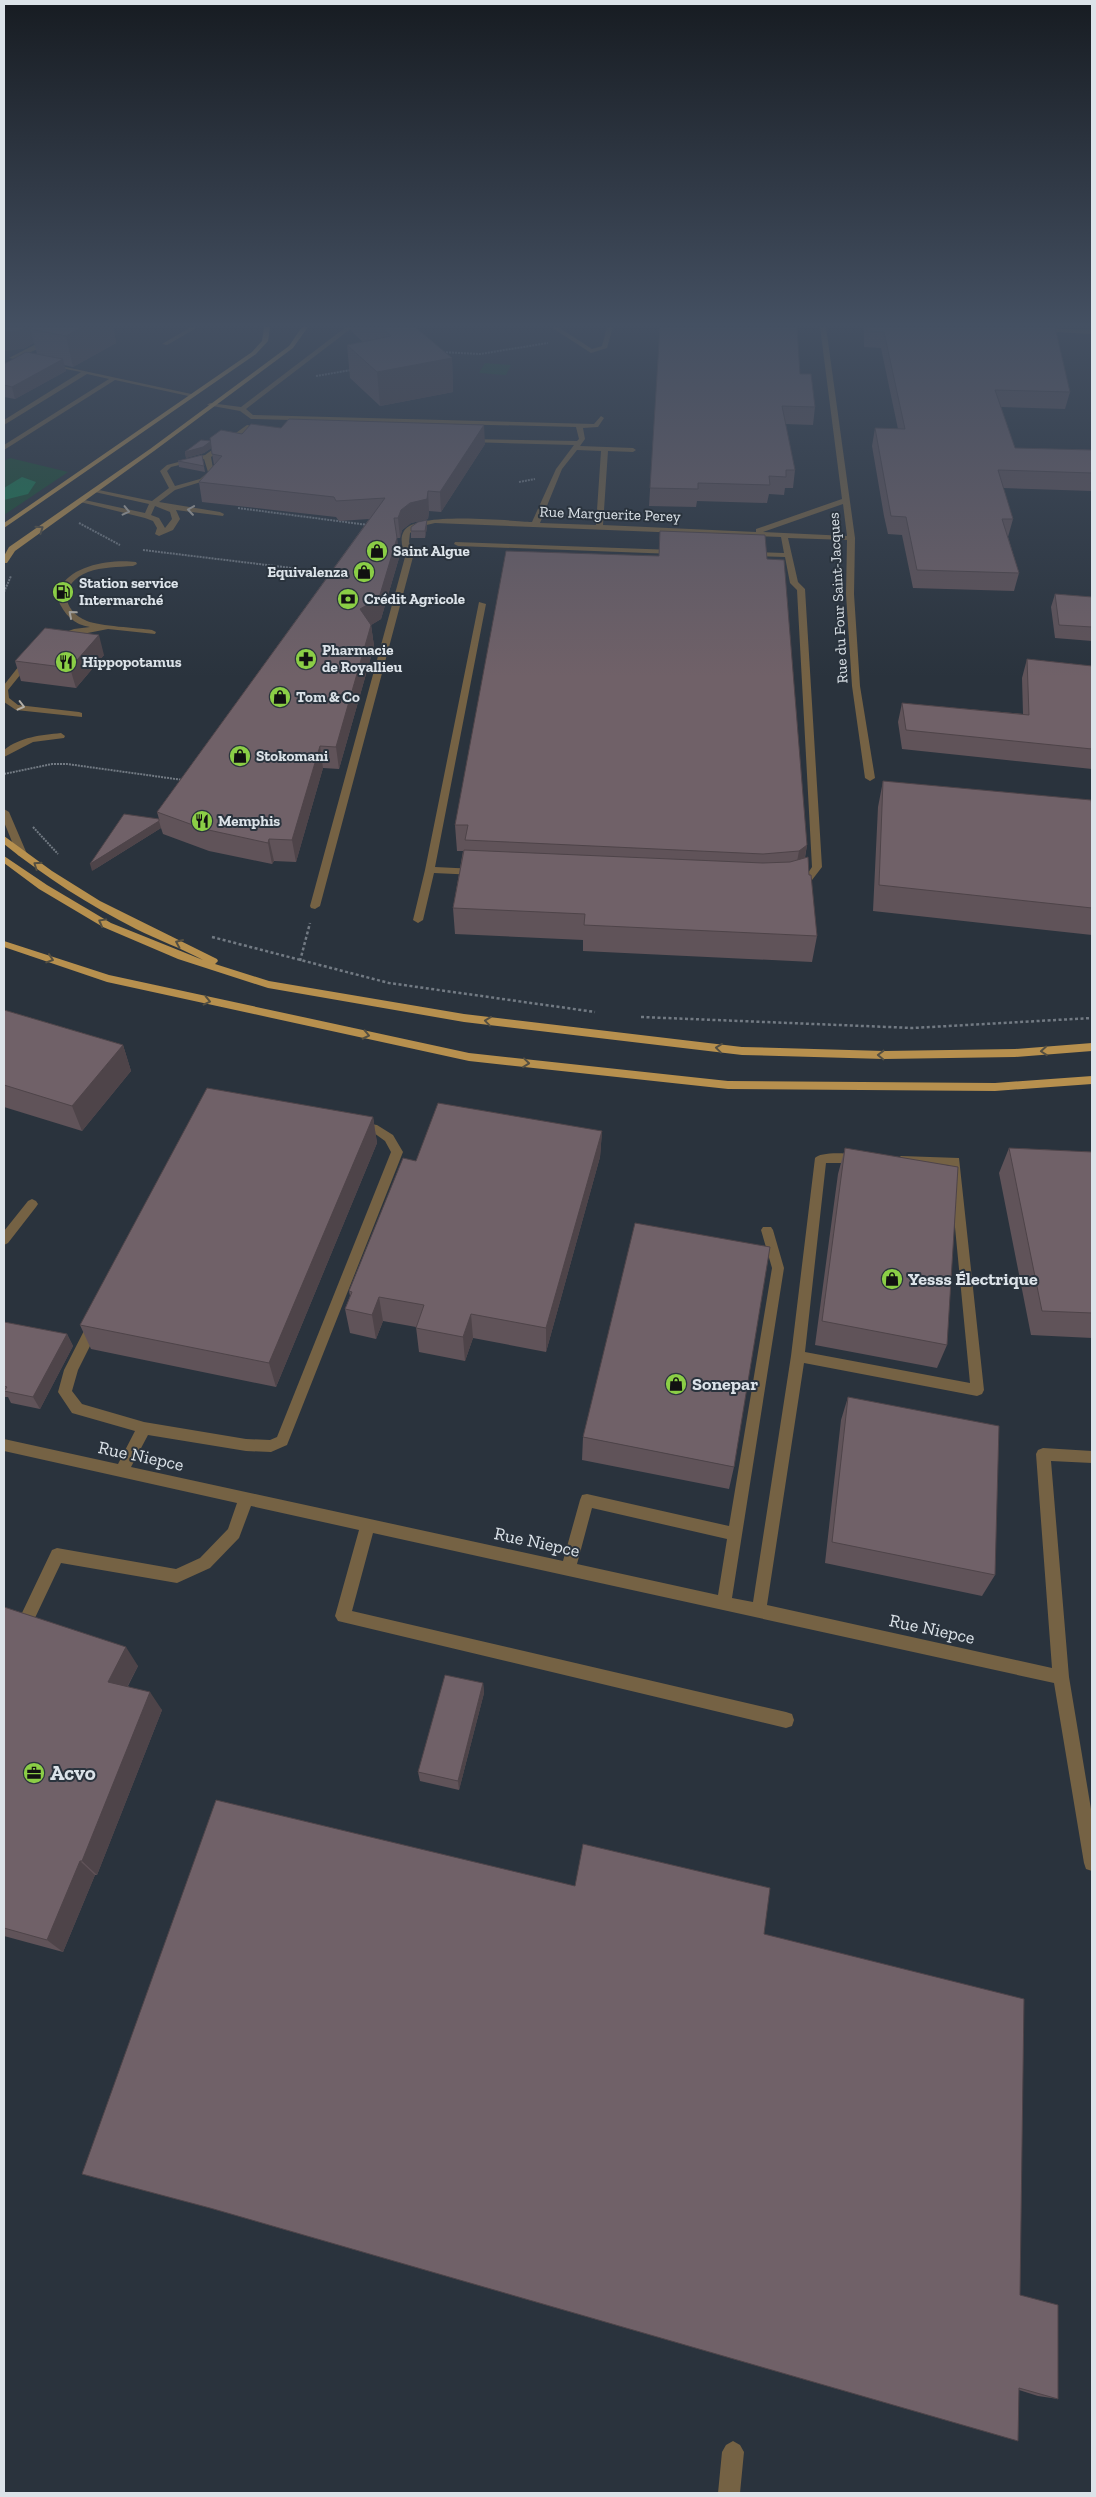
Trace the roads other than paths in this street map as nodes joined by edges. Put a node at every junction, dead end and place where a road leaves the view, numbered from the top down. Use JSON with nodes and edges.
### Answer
{"nodes":[{"id":1,"x":122,"y":444,"type":"edge"},
{"id":2,"x":158,"y":444,"type":"edge"},
{"id":3,"x":224,"y":444,"type":"edge"},
{"id":4,"x":533,"y":444,"type":"edge"},
{"id":5,"x":578,"y":444,"type":"edge"},
{"id":6,"x":839,"y":444,"type":"edge"},
{"id":7,"x":576,"y":446,"type":"junction"},
{"id":8,"x":605,"y":449,"type":"junction"},
{"id":9,"x":633,"y":450,"type":"dead end"},
{"id":10,"x":207,"y":456,"type":"junction"},
{"id":11,"x":71,"y":478,"type":"junction"},
{"id":12,"x":172,"y":489,"type":"junction"},
{"id":13,"x":94,"y":491,"type":"junction"},
{"id":14,"x":847,"y":500,"type":"junction"},
{"id":15,"x":80,"y":501,"type":"junction"},
{"id":16,"x":153,"y":503,"type":"junction"},
{"id":17,"x":162,"y":506,"type":"junction"},
{"id":18,"x":220,"y":514,"type":"dead end"},
{"id":19,"x":147,"y":516,"type":"junction"},
{"id":20,"x":535,"y":525,"type":"junction"},
{"id":21,"x":4,"y":526,"type":"edge"},
{"id":22,"x":599,"y":528,"type":"junction"},
{"id":23,"x":752,"y":534,"type":"junction"},
{"id":24,"x":784,"y":535,"type":"junction"},
{"id":25,"x":851,"y":538,"type":"junction"},
{"id":26,"x":458,"y":544,"type":"dead end"},
{"id":27,"x":683,"y":552,"type":"edge"},
{"id":28,"x":742,"y":554,"type":"edge"},
{"id":29,"x":789,"y":555,"type":"junction"},
{"id":30,"x":4,"y":561,"type":"edge"},
{"id":31,"x":133,"y":564,"type":"dead end"},
{"id":32,"x":482,"y":604,"type":"dead end"},
{"id":33,"x":107,"y":627,"type":"junction"},
{"id":34,"x":152,"y":632,"type":"dead end"},
{"id":35,"x":51,"y":640,"type":"edge"},
{"id":36,"x":37,"y":650,"type":"edge"},
{"id":37,"x":79,"y":715,"type":"dead end"},
{"id":38,"x":61,"y":736,"type":"dead end"},
{"id":39,"x":4,"y":754,"type":"edge"},
{"id":40,"x":870,"y":778,"type":"dead end"},
{"id":41,"x":4,"y":812,"type":"edge"},
{"id":42,"x":4,"y":839,"type":"edge"},
{"id":43,"x":22,"y":854,"type":"junction"},
{"id":44,"x":4,"y":859,"type":"edge"},
{"id":45,"x":430,"y":870,"type":"junction"},
{"id":46,"x":490,"y":873,"type":"edge"},
{"id":47,"x":787,"y":884,"type":"edge"},
{"id":48,"x":315,"y":906,"type":"road end"},
{"id":49,"x":418,"y":920,"type":"dead end"},
{"id":50,"x":4,"y":944,"type":"edge"},
{"id":51,"x":237,"y":974,"type":"junction"},
{"id":52,"x":1092,"y":1047,"type":"edge"},
{"id":53,"x":1092,"y":1080,"type":"edge"},
{"id":54,"x":868,"y":1160,"type":"edge"},
{"id":55,"x":888,"y":1160,"type":"edge"},
{"id":56,"x":32,"y":1204,"type":"dead end"},
{"id":57,"x":767,"y":1230,"type":"dead end"},
{"id":58,"x":4,"y":1240,"type":"edge"},
{"id":59,"x":798,"y":1356,"type":"junction"},
{"id":60,"x":144,"y":1428,"type":"junction"},
{"id":61,"x":4,"y":1445,"type":"edge"},
{"id":62,"x":1092,"y":1457,"type":"edge"},
{"id":63,"x":122,"y":1471,"type":"junction"},
{"id":64,"x":246,"y":1498,"type":"junction"},
{"id":65,"x":368,"y":1525,"type":"junction"},
{"id":66,"x":736,"y":1534,"type":"junction"},
{"id":67,"x":568,"y":1568,"type":"junction"},
{"id":68,"x":724,"y":1603,"type":"junction"},
{"id":69,"x":759,"y":1610,"type":"junction"},
{"id":70,"x":29,"y":1615,"type":"edge"},
{"id":71,"x":1062,"y":1677,"type":"junction"},
{"id":72,"x":786,"y":1720,"type":"dead end"},
{"id":73,"x":1092,"y":1863,"type":"edge"},
{"id":74,"x":733,"y":2452,"type":"dead end"},
{"id":75,"x":729,"y":2493,"type":"edge"}],
"edges":[{"from":1,"to":11,"type":"main road"},
{"from":2,"to":13,"type":"main road"},
{"from":3,"to":10,"type":"street"},
{"from":4,"to":7,"type":"street"},
{"from":5,"to":7,"type":"street"},
{"from":6,"to":14,"type":"street","name":"Rue du Four Saint-Jacques"},
{"from":7,"to":8,"type":"street"},
{"from":7,"to":20,"type":"street"},
{"from":8,"to":9,"type":"street"},
{"from":8,"to":22,"type":"street"},
{"from":10,"to":12,"type":"street"},
{"from":10,"to":12,"type":"street"},
{"from":11,"to":15,"type":"main road"},
{"from":11,"to":21,"type":"main road"},
{"from":12,"to":16,"type":"street"},
{"from":13,"to":15,"type":"main road"},
{"from":13,"to":16,"type":"street"},
{"from":14,"to":23,"type":"street","name":"Rue Marguerite Perey"},
{"from":14,"to":25,"type":"street","name":"Rue du Four Saint-Jacques"},
{"from":15,"to":19,"type":"street","one_way":true},
{"from":30,"to":15,"type":"main road","one_way":true},
{"from":16,"to":17,"type":"street"},
{"from":16,"to":19,"type":"street"},
{"from":18,"to":17,"type":"street","one_way":true},
{"from":17,"to":19,"type":"street"},
{"from":20,"to":22,"type":"street","name":"Rue Marguerite Perey"},
{"from":20,"to":48,"type":"street","name":"Rue Marguerite Perey"},
{"from":22,"to":23,"type":"street","name":"Rue Marguerite Perey"},
{"from":23,"to":24,"type":"street","name":"Rue Marguerite Perey"},
{"from":24,"to":25,"type":"street","name":"Rue Marguerite Perey"},
{"from":24,"to":29,"type":"street"},
{"from":25,"to":40,"type":"street","name":"Rue du Four Saint-Jacques"},
{"from":26,"to":27,"type":"street"},
{"from":28,"to":29,"type":"street"},
{"from":29,"to":47,"type":"street"},
{"from":33,"to":31,"type":"street","one_way":true},
{"from":32,"to":45,"type":"street"},
{"from":33,"to":34,"type":"street"},
{"from":33,"to":35,"type":"street"},
{"from":36,"to":37,"type":"street","one_way":true},
{"from":38,"to":39,"type":"street"},
{"from":41,"to":43,"type":"street"},
{"from":42,"to":43,"type":"main road"},
{"from":51,"to":43,"type":"main road","one_way":true},
{"from":51,"to":44,"type":"main road","one_way":true},
{"from":45,"to":46,"type":"street"},
{"from":45,"to":49,"type":"street"},
{"from":50,"to":53,"type":"main road","one_way":true},
{"from":52,"to":51,"type":"main road","one_way":true},
{"from":54,"to":59,"type":"street"},
{"from":55,"to":59,"type":"street"},
{"from":56,"to":58,"type":"street"},
{"from":57,"to":66,"type":"street"},
{"from":59,"to":69,"type":"street"},
{"from":60,"to":60,"type":"street"},
{"from":60,"to":63,"type":"street"},
{"from":61,"to":63,"type":"street","name":"Rue Niepce"},
{"from":62,"to":71,"type":"street"},
{"from":63,"to":64,"type":"street","name":"Rue Niepce"},
{"from":64,"to":65,"type":"street","name":"Rue Niepce"},
{"from":64,"to":70,"type":"street"},
{"from":65,"to":67,"type":"street","name":"Rue Niepce"},
{"from":65,"to":72,"type":"street"},
{"from":66,"to":67,"type":"street"},
{"from":66,"to":68,"type":"street"},
{"from":67,"to":68,"type":"street","name":"Rue Niepce"},
{"from":68,"to":69,"type":"street","name":"Rue Niepce"},
{"from":69,"to":71,"type":"street","name":"Rue Niepce"},
{"from":71,"to":73,"type":"street"},
{"from":74,"to":75,"type":"street"}]}
